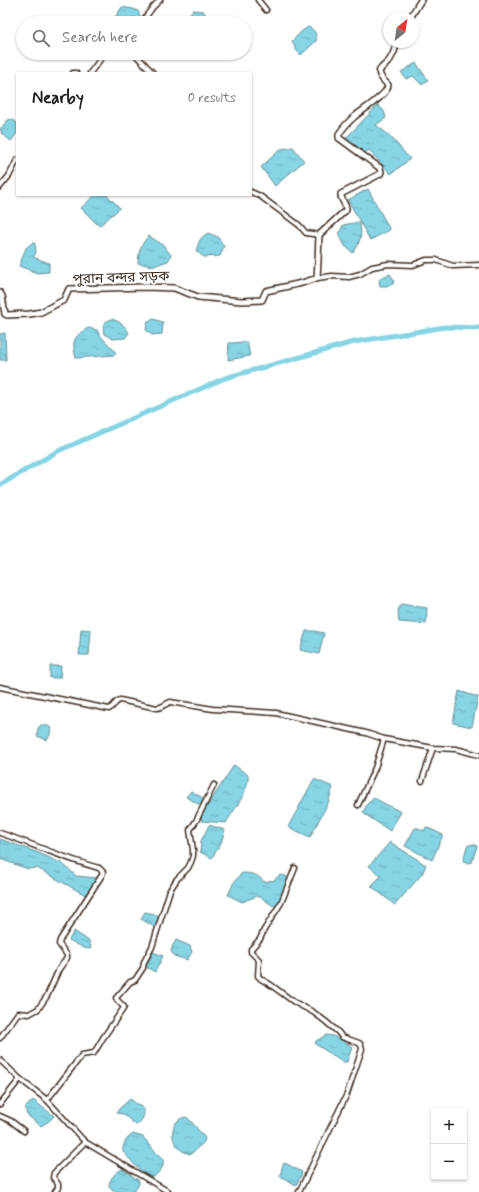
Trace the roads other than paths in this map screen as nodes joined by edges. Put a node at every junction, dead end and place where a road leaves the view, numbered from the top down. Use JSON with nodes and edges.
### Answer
{"nodes":[{"id":1,"x":160,"y":0,"type":"edge"},
{"id":2,"x":258,"y":0,"type":"edge"},
{"id":3,"x":421,"y":0,"type":"edge"},
{"id":4,"x":266,"y":10,"type":"dead end"},
{"id":5,"x":414,"y":12,"type":"edge"},
{"id":6,"x":146,"y":16,"type":"edge"},
{"id":7,"x":396,"y":48,"type":"edge"},
{"id":8,"x":100,"y":60,"type":"edge"},
{"id":9,"x":141,"y":60,"type":"edge"},
{"id":10,"x":91,"y":72,"type":"edge"},
{"id":11,"x":152,"y":72,"type":"edge"},
{"id":12,"x":16,"y":162,"type":"edge"},
{"id":13,"x":0,"y":187,"type":"edge"},
{"id":14,"x":252,"y":192,"type":"edge"},
{"id":15,"x":319,"y":235,"type":"junction"},
{"id":16,"x":479,"y":265,"type":"edge"},
{"id":17,"x":317,"y":278,"type":"junction"},
{"id":18,"x":0,"y":293,"type":"edge"},
{"id":19,"x":0,"y":687,"type":"edge"},
{"id":20,"x":384,"y":739,"type":"junction"},
{"id":21,"x":433,"y":748,"type":"junction"},
{"id":22,"x":479,"y":755,"type":"edge"},
{"id":23,"x":422,"y":781,"type":"dead end"},
{"id":24,"x":214,"y":785,"type":"dead end"},
{"id":25,"x":358,"y":805,"type":"dead end"},
{"id":26,"x":0,"y":833,"type":"edge"},
{"id":27,"x":295,"y":868,"type":"dead end"},
{"id":28,"x":0,"y":1038,"type":"edge"},
{"id":29,"x":0,"y":1060,"type":"edge"},
{"id":30,"x":20,"y":1079,"type":"junction"},
{"id":31,"x":47,"y":1100,"type":"junction"},
{"id":32,"x":0,"y":1104,"type":"edge"},
{"id":33,"x":0,"y":1116,"type":"edge"},
{"id":34,"x":24,"y":1131,"type":"dead end"},
{"id":35,"x":85,"y":1142,"type":"junction"},
{"id":36,"x":55,"y":1192,"type":"edge"},
{"id":37,"x":167,"y":1192,"type":"edge"},
{"id":38,"x":299,"y":1192,"type":"edge"}],
"edges":[{"from":1,"to":6,"type":"street"},
{"from":2,"to":4,"type":"street"},
{"from":3,"to":5,"type":"street"},
{"from":7,"to":15,"type":"street"},
{"from":8,"to":10,"type":"street"},
{"from":9,"to":11,"type":"street"},
{"from":12,"to":13,"type":"street"},
{"from":14,"to":15,"type":"street"},
{"from":15,"to":17,"type":"street"},
{"from":16,"to":17,"type":"street"},
{"from":17,"to":18,"type":"street","name":"পুরান বন্দর সড়ক"},
{"from":19,"to":20,"type":"street"},
{"from":20,"to":21,"type":"street"},
{"from":20,"to":25,"type":"street"},
{"from":21,"to":22,"type":"street"},
{"from":21,"to":23,"type":"street"},
{"from":24,"to":31,"type":"street"},
{"from":26,"to":28,"type":"street"},
{"from":27,"to":38,"type":"street"},
{"from":29,"to":30,"type":"street"},
{"from":30,"to":31,"type":"street"},
{"from":30,"to":32,"type":"street"},
{"from":31,"to":35,"type":"street"},
{"from":33,"to":34,"type":"street"},
{"from":35,"to":36,"type":"street"},
{"from":35,"to":37,"type":"street"}]}
